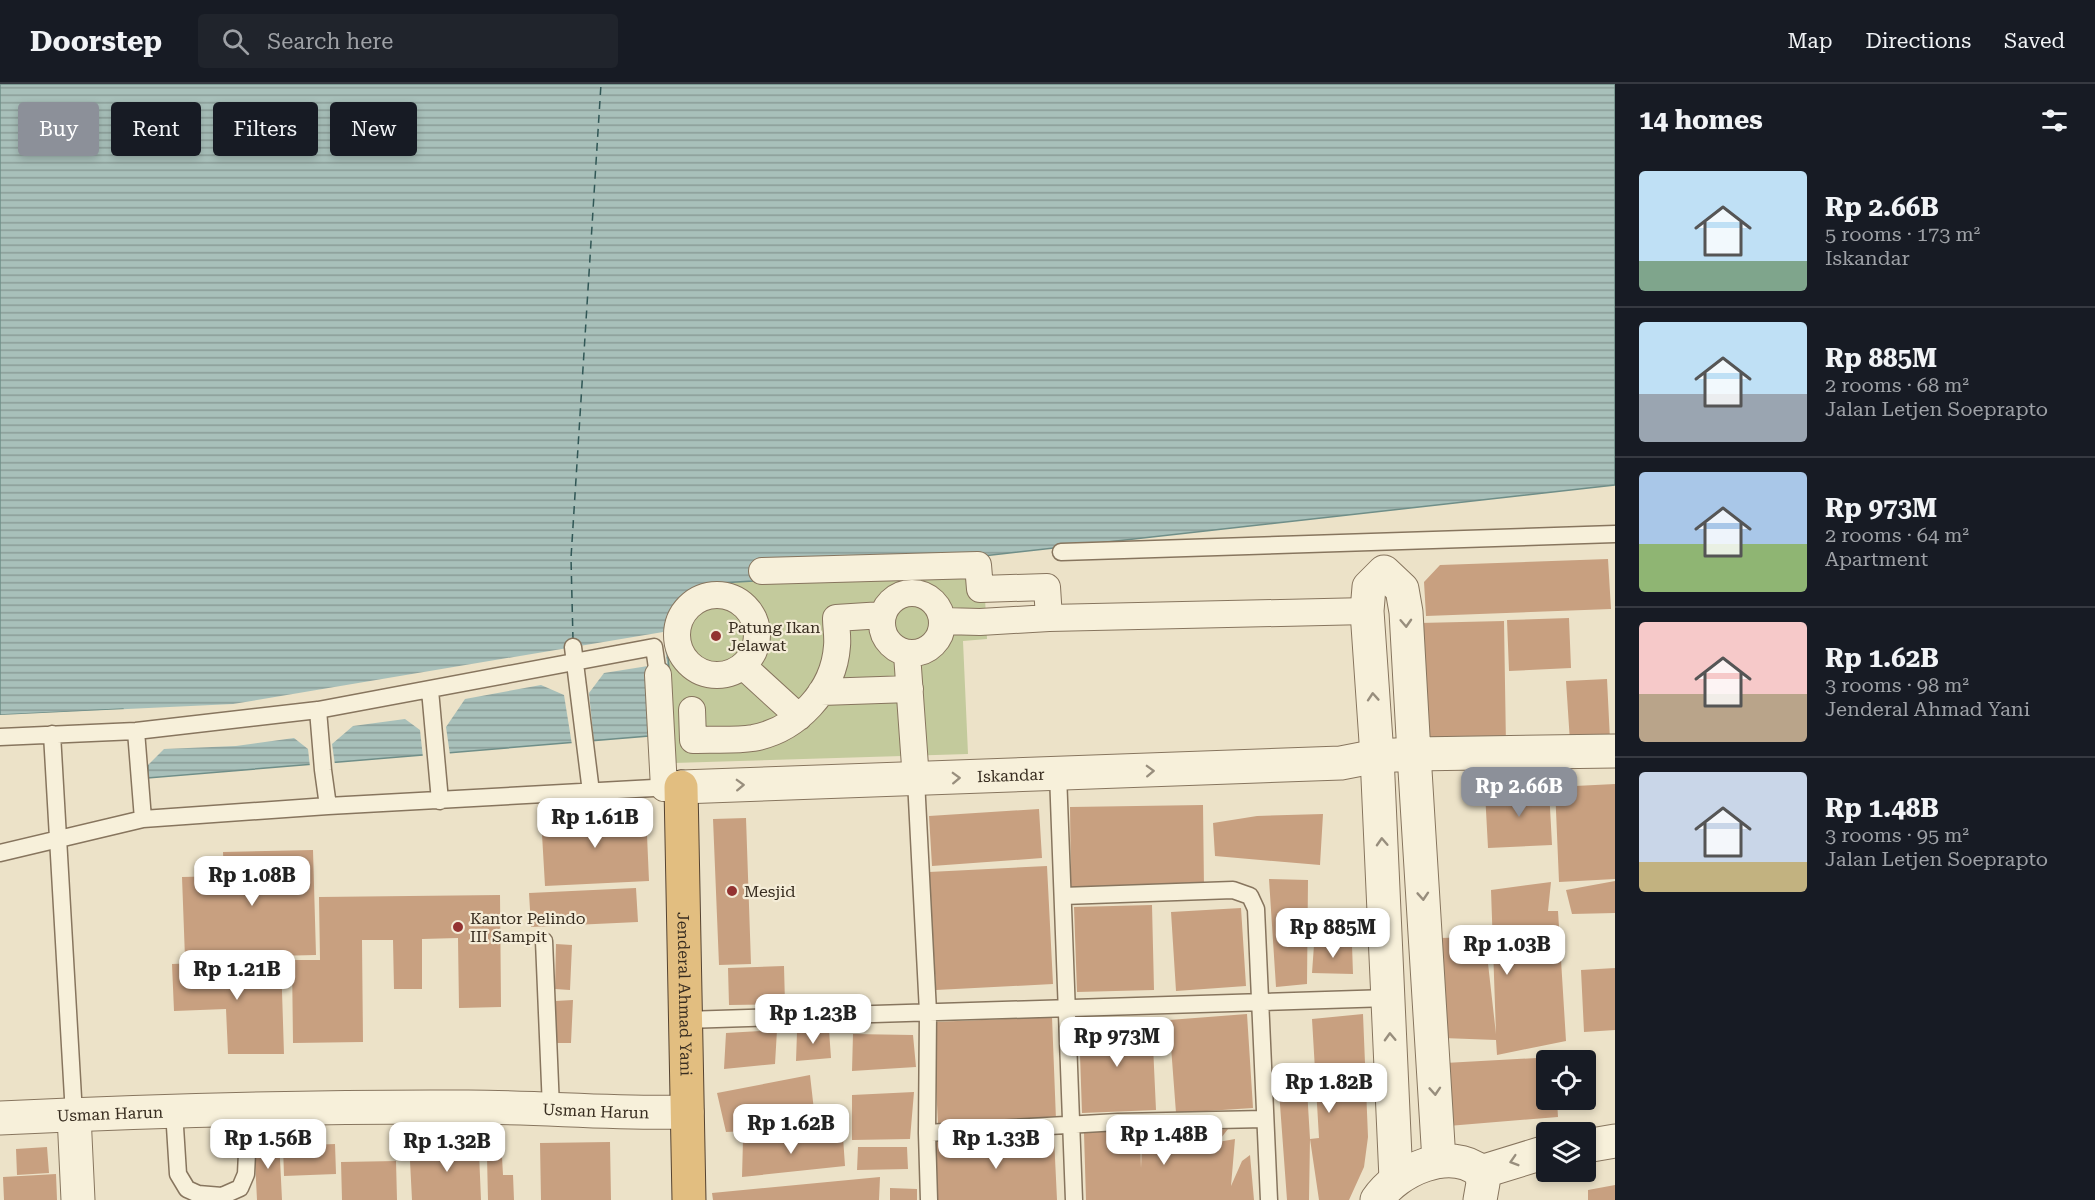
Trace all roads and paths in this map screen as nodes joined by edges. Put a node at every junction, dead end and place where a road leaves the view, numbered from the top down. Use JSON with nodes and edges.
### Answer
{"nodes":[{"id":1,"x":1615,"y":534,"type":"edge"},
{"id":2,"x":1061,"y":552,"type":"dead end"},
{"id":3,"x":1384,"y":556,"type":"junction"},
{"id":4,"x":762,"y":571,"type":"dead end"},
{"id":5,"x":1367,"y":611,"type":"junction"},
{"id":6,"x":883,"y":615,"type":"junction"},
{"id":7,"x":1049,"y":618,"type":"junction"},
{"id":8,"x":943,"y":621,"type":"junction"},
{"id":9,"x":907,"y":654,"type":"junction"},
{"id":10,"x":574,"y":655,"type":"junction"},
{"id":11,"x":743,"y":666,"type":"dead end"},
{"id":12,"x":658,"y":675,"type":"joint"},
{"id":13,"x":910,"y":689,"type":"junction"},
{"id":14,"x":430,"y":690,"type":"junction"},
{"id":15,"x":821,"y":693,"type":"junction"},
{"id":16,"x":318,"y":710,"type":"junction"},
{"id":17,"x":692,"y":710,"type":"dead end"},
{"id":18,"x":798,"y":717,"type":"junction"},
{"id":19,"x":136,"y":731,"type":"junction"},
{"id":20,"x":52,"y":734,"type":"junction"},
{"id":21,"x":0,"y":737,"type":"edge"},
{"id":22,"x":1615,"y":751,"type":"edge"},
{"id":23,"x":1414,"y":764,"type":"junction"},
{"id":24,"x":1378,"y":765,"type":"junction"},
{"id":25,"x":1615,"y":772,"type":"edge"},
{"id":26,"x":1058,"y":774,"type":"junction"},
{"id":27,"x":916,"y":780,"type":"junction"},
{"id":28,"x":673,"y":787,"type":"junction"},
{"id":29,"x":591,"y":792,"type":"junction"},
{"id":30,"x":440,"y":801,"type":"junction"},
{"id":31,"x":328,"y":806,"type":"junction"},
{"id":32,"x":143,"y":819,"type":"junction"},
{"id":33,"x":58,"y":840,"type":"junction"},
{"id":34,"x":0,"y":854,"type":"edge"},
{"id":35,"x":1062,"y":896,"type":"junction"},
{"id":36,"x":544,"y":941,"type":"dead end"},
{"id":37,"x":1389,"y":998,"type":"junction"},
{"id":38,"x":1261,"y":1002,"type":"junction"},
{"id":39,"x":1067,"y":1008,"type":"junction"},
{"id":40,"x":928,"y":1012,"type":"junction"},
{"id":41,"x":685,"y":1020,"type":"junction"},
{"id":42,"x":551,"y":1108,"type":"junction"},
{"id":43,"x":249,"y":1110,"type":"junction"},
{"id":44,"x":174,"y":1111,"type":"junction"},
{"id":45,"x":687,"y":1112,"type":"junction"},
{"id":46,"x":74,"y":1115,"type":"junction"},
{"id":47,"x":0,"y":1118,"type":"edge"},
{"id":48,"x":1265,"y":1119,"type":"junction"},
{"id":49,"x":1071,"y":1125,"type":"junction"},
{"id":50,"x":927,"y":1132,"type":"junction"},
{"id":51,"x":1615,"y":1141,"type":"edge"},
{"id":52,"x":1596,"y":1144,"type":"edge"},
{"id":53,"x":1536,"y":1157,"type":"edge"},
{"id":54,"x":1439,"y":1161,"type":"junction"},
{"id":55,"x":1481,"y":1186,"type":"edge"},
{"id":56,"x":1387,"y":1189,"type":"edge"},
{"id":57,"x":78,"y":1200,"type":"edge"},
{"id":58,"x":689,"y":1200,"type":"edge"},
{"id":59,"x":929,"y":1200,"type":"edge"},
{"id":60,"x":1074,"y":1200,"type":"edge"},
{"id":61,"x":1269,"y":1200,"type":"edge"}],
"edges":[{"from":1,"to":3,"type":"lane"},
{"from":2,"to":3,"type":"lane"},
{"from":3,"to":5,"type":"street"},
{"from":3,"to":23,"type":"street","one_way":true},
{"from":4,"to":7,"type":"street"},
{"from":5,"to":7,"type":"street"},
{"from":24,"to":5,"type":"street","one_way":true},
{"from":6,"to":8,"type":"street"},
{"from":6,"to":9,"type":"street"},
{"from":6,"to":15,"type":"street"},
{"from":7,"to":8,"type":"street"},
{"from":8,"to":9,"type":"street"},
{"from":9,"to":13,"type":"street"},
{"from":10,"to":12,"type":"lane"},
{"from":10,"to":14,"type":"lane"},
{"from":10,"to":29,"type":"lane"},
{"from":11,"to":18,"type":"street"},
{"from":12,"to":28,"type":"street"},
{"from":13,"to":15,"type":"street"},
{"from":13,"to":27,"type":"street"},
{"from":14,"to":16,"type":"lane"},
{"from":14,"to":30,"type":"lane"},
{"from":15,"to":18,"type":"street"},
{"from":16,"to":19,"type":"lane"},
{"from":16,"to":31,"type":"lane"},
{"from":17,"to":18,"type":"street"},
{"from":19,"to":20,"type":"lane"},
{"from":19,"to":32,"type":"lane"},
{"from":20,"to":21,"type":"lane"},
{"from":20,"to":33,"type":"lane"},
{"from":22,"to":23,"type":"street","name":"Iskandar"},
{"from":23,"to":24,"type":"street","name":"Iskandar"},
{"from":23,"to":25,"type":"street","name":"Iskandar"},
{"from":23,"to":54,"type":"street","one_way":true},
{"from":26,"to":24,"type":"street","name":"Iskandar","one_way":true},
{"from":37,"to":24,"type":"street","one_way":true},
{"from":27,"to":26,"type":"street","name":"Iskandar","one_way":true},
{"from":26,"to":35,"type":"lane"},
{"from":28,"to":27,"type":"street","name":"Iskandar","one_way":true},
{"from":27,"to":40,"type":"lane"},
{"from":28,"to":29,"type":"lane"},
{"from":28,"to":41,"type":"highway","name":"Jenderal Ahmad Yani"},
{"from":29,"to":30,"type":"lane"},
{"from":30,"to":31,"type":"lane"},
{"from":31,"to":32,"type":"lane"},
{"from":32,"to":33,"type":"lane"},
{"from":33,"to":34,"type":"lane"},
{"from":33,"to":46,"type":"lane"},
{"from":35,"to":38,"type":"lane"},
{"from":35,"to":39,"type":"lane"},
{"from":36,"to":42,"type":"lane"},
{"from":37,"to":38,"type":"lane"},
{"from":56,"to":37,"type":"street","one_way":true},
{"from":38,"to":39,"type":"lane"},
{"from":38,"to":48,"type":"lane"},
{"from":39,"to":40,"type":"lane"},
{"from":39,"to":49,"type":"lane"},
{"from":40,"to":41,"type":"lane"},
{"from":40,"to":50,"type":"lane"},
{"from":41,"to":45,"type":"highway","name":"Jenderal Ahmad Yani"},
{"from":42,"to":43,"type":"street","name":"Usman Harun"},
{"from":42,"to":45,"type":"street","name":"Usman Harun"},
{"from":43,"to":44,"type":"street","name":"Usman Harun"},
{"from":43,"to":44,"type":"lane"},
{"from":44,"to":46,"type":"street","name":"Usman Harun"},
{"from":45,"to":58,"type":"highway","name":"Jenderal Ahmad Yani"},
{"from":46,"to":47,"type":"street","name":"Usman Harun"},
{"from":46,"to":57,"type":"street"},
{"from":48,"to":49,"type":"lane"},
{"from":48,"to":61,"type":"lane"},
{"from":49,"to":50,"type":"lane"},
{"from":49,"to":60,"type":"lane"},
{"from":50,"to":59,"type":"lane"},
{"from":51,"to":52,"type":"street"},
{"from":53,"to":55,"type":"street","one_way":true},
{"from":54,"to":55,"type":"street"},
{"from":54,"to":56,"type":"street"}]}
